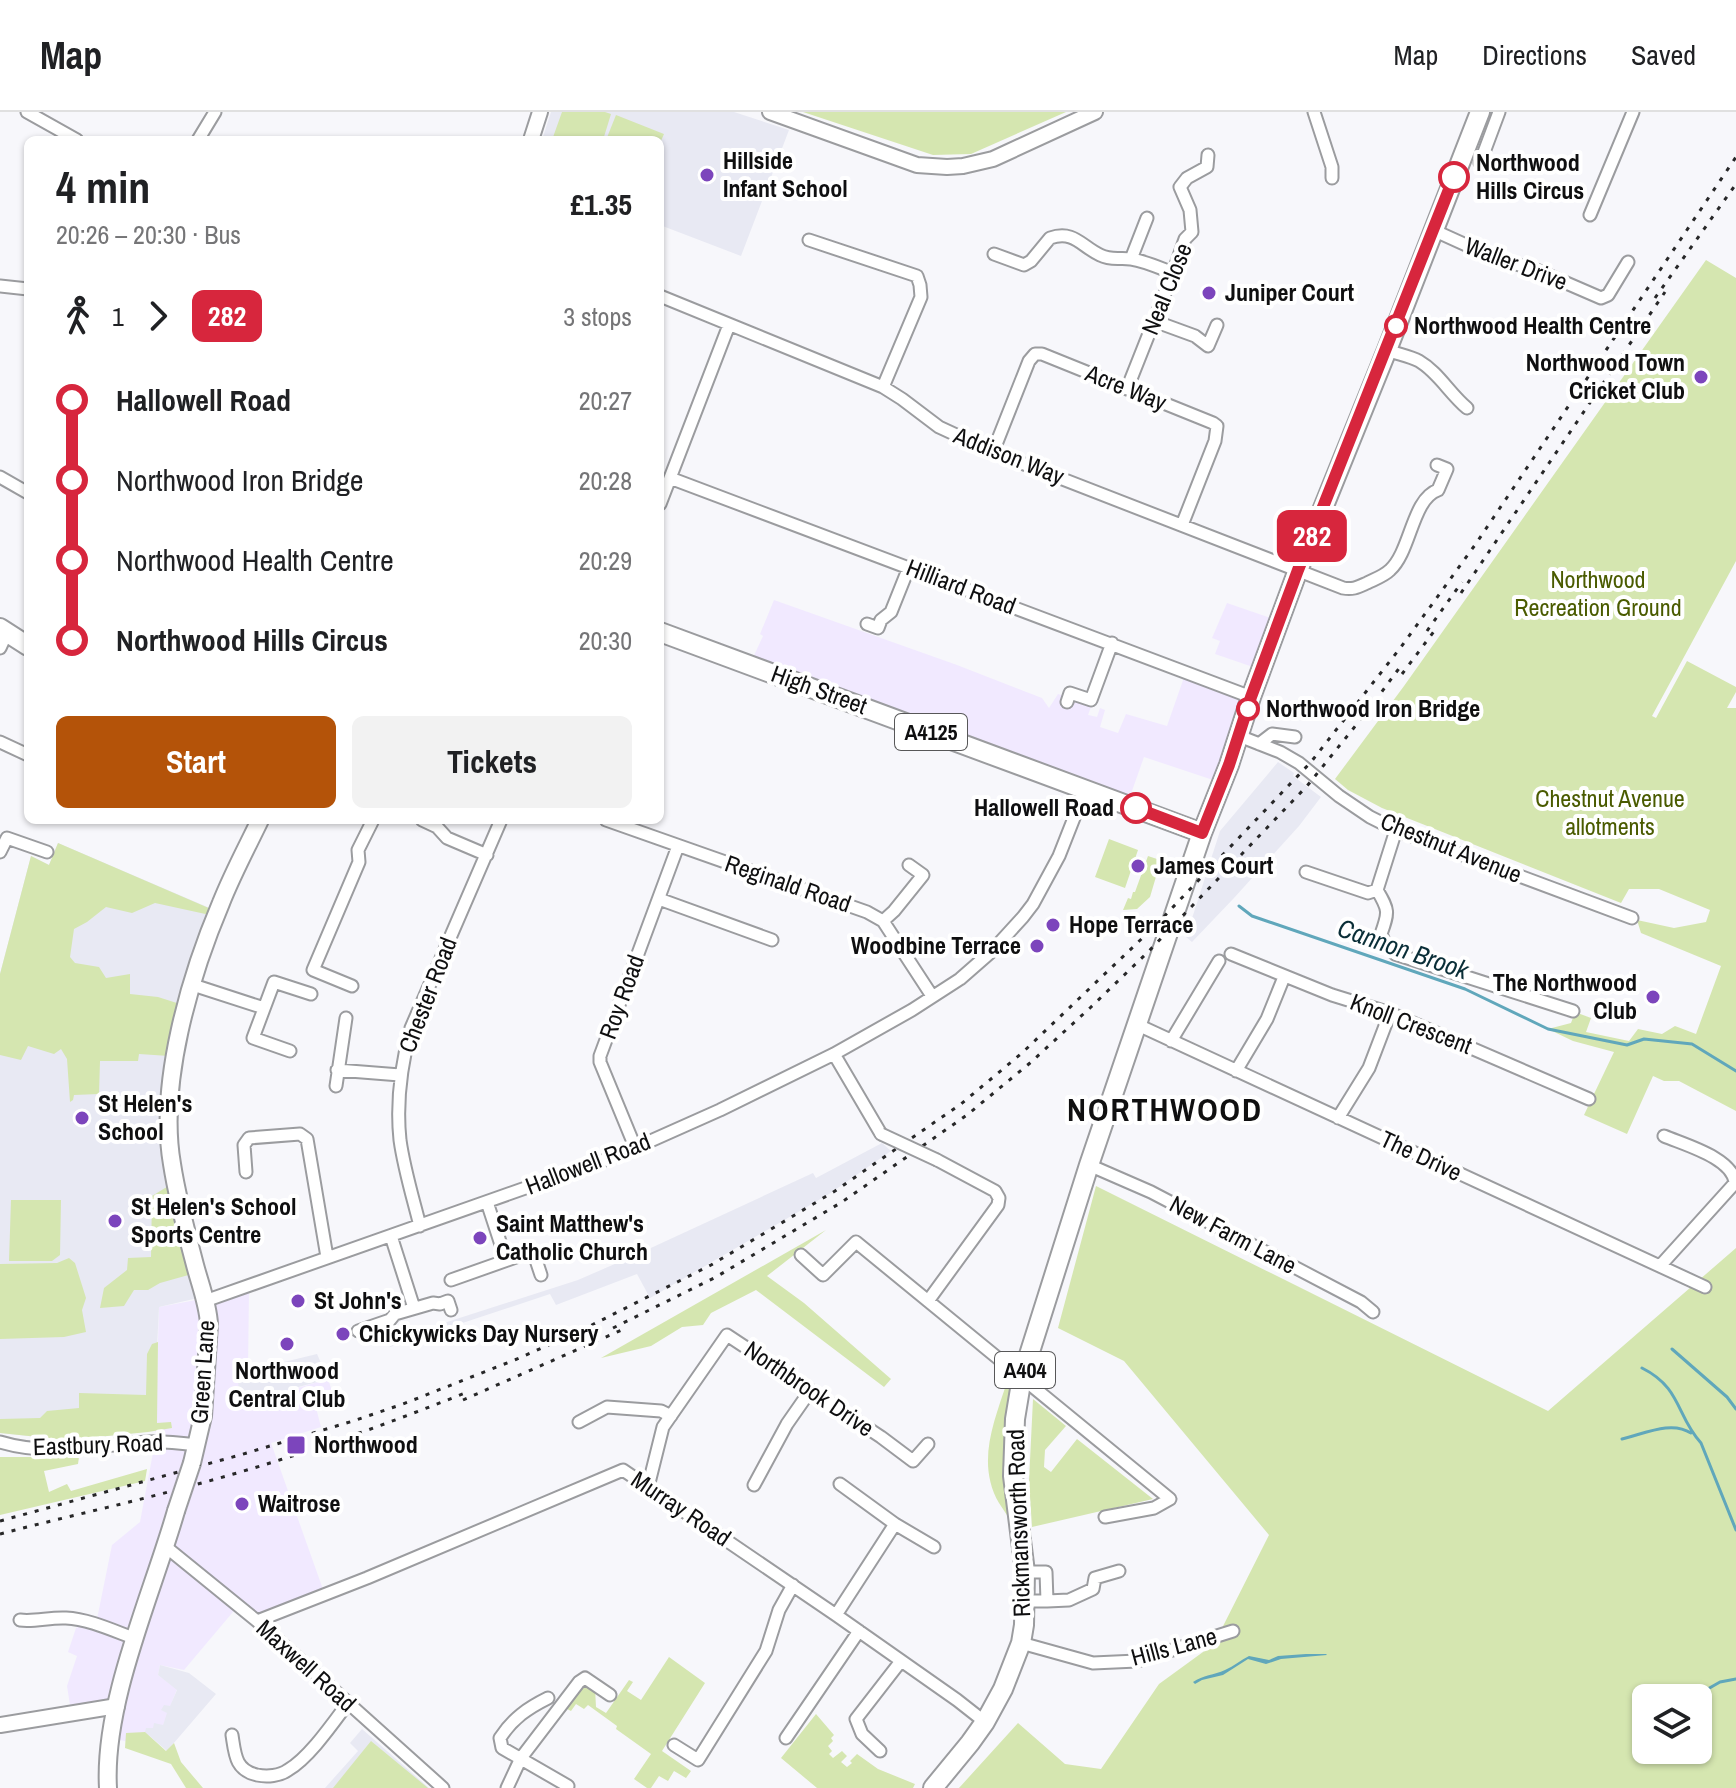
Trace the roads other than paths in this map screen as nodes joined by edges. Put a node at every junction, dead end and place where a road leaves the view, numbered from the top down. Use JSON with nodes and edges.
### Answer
{"nodes":[{"id":1,"x":27,"y":112,"type":"edge"},
{"id":2,"x":215,"y":112,"type":"edge"},
{"id":3,"x":540,"y":112,"type":"edge"},
{"id":4,"x":770,"y":112,"type":"edge"},
{"id":5,"x":1095,"y":112,"type":"edge"},
{"id":6,"x":1314,"y":112,"type":"edge"},
{"id":7,"x":1480,"y":112,"type":"edge"},
{"id":8,"x":1499,"y":112,"type":"edge"},
{"id":9,"x":1633,"y":112,"type":"edge"},
{"id":10,"x":70,"y":136,"type":"edge"},
{"id":11,"x":200,"y":136,"type":"edge"},
{"id":12,"x":532,"y":136,"type":"edge"},
{"id":13,"x":1208,"y":155,"type":"dead end"},
{"id":14,"x":1476,"y":155,"type":"junction"},
{"id":15,"x":1332,"y":178,"type":"dead end"},
{"id":16,"x":1590,"y":215,"type":"dead end"},
{"id":17,"x":1147,"y":218,"type":"dead end"},
{"id":18,"x":1433,"y":230,"type":"junction"},
{"id":19,"x":809,"y":240,"type":"dead end"},
{"id":20,"x":994,"y":254,"type":"dead end"},
{"id":21,"x":1131,"y":259,"type":"junction"},
{"id":22,"x":1628,"y":262,"type":"dead end"},
{"id":23,"x":1173,"y":273,"type":"junction"},
{"id":24,"x":0,"y":286,"type":"edge"},
{"id":25,"x":24,"y":289,"type":"edge"},
{"id":26,"x":664,"y":298,"type":"edge"},
{"id":27,"x":1154,"y":321,"type":"junction"},
{"id":28,"x":729,"y":325,"type":"junction"},
{"id":29,"x":1217,"y":325,"type":"dead end"},
{"id":30,"x":1387,"y":350,"type":"junction"},
{"id":31,"x":883,"y":387,"type":"junction"},
{"id":32,"x":1127,"y":389,"type":"junction"},
{"id":33,"x":1467,"y":408,"type":"dead end"},
{"id":34,"x":993,"y":452,"type":"junction"},
{"id":35,"x":1437,"y":465,"type":"dead end"},
{"id":36,"x":664,"y":471,"type":"edge"},
{"id":37,"x":671,"y":475,"type":"junction"},
{"id":38,"x":0,"y":477,"type":"edge"},
{"id":39,"x":24,"y":491,"type":"edge"},
{"id":40,"x":664,"y":493,"type":"edge"},
{"id":41,"x":1182,"y":525,"type":"junction"},
{"id":42,"x":909,"y":567,"type":"junction"},
{"id":43,"x":1298,"y":570,"type":"junction"},
{"id":44,"x":867,"y":624,"type":"dead end"},
{"id":45,"x":664,"y":633,"type":"edge"},
{"id":46,"x":2,"y":636,"type":"edge"},
{"id":47,"x":1112,"y":643,"type":"junction"},
{"id":48,"x":24,"y":644,"type":"edge"},
{"id":49,"x":1251,"y":697,"type":"junction"},
{"id":50,"x":1067,"y":702,"type":"dead end"},
{"id":51,"x":1239,"y":736,"type":"junction"},
{"id":52,"x":1295,"y":737,"type":"dead end"},
{"id":53,"x":0,"y":742,"type":"edge"},
{"id":54,"x":1259,"y":744,"type":"junction"},
{"id":55,"x":24,"y":753,"type":"edge"},
{"id":56,"x":1085,"y":790,"type":"junction"},
{"id":57,"x":258,"y":824,"type":"edge"},
{"id":58,"x":371,"y":824,"type":"edge"},
{"id":59,"x":431,"y":824,"type":"edge"},
{"id":60,"x":499,"y":824,"type":"edge"},
{"id":61,"x":617,"y":824,"type":"edge"},
{"id":62,"x":1396,"y":830,"type":"junction"},
{"id":63,"x":1202,"y":833,"type":"junction"},
{"id":64,"x":678,"y":846,"type":"junction"},
{"id":65,"x":0,"y":852,"type":"edge"},
{"id":66,"x":47,"y":852,"type":"dead end"},
{"id":67,"x":487,"y":855,"type":"junction"},
{"id":68,"x":909,"y":865,"type":"dead end"},
{"id":69,"x":1306,"y":872,"type":"dead end"},
{"id":70,"x":1377,"y":890,"type":"junction"},
{"id":71,"x":659,"y":899,"type":"junction"},
{"id":72,"x":1632,"y":918,"type":"dead end"},
{"id":73,"x":883,"y":921,"type":"junction"},
{"id":74,"x":772,"y":940,"type":"dead end"},
{"id":75,"x":1231,"y":954,"type":"dead end"},
{"id":76,"x":1219,"y":961,"type":"dead end"},
{"id":77,"x":1284,"y":977,"type":"junction"},
{"id":78,"x":193,"y":985,"type":"junction"},
{"id":79,"x":352,"y":986,"type":"dead end"},
{"id":80,"x":311,"y":994,"type":"dead end"},
{"id":81,"x":932,"y":996,"type":"junction"},
{"id":82,"x":264,"y":1008,"type":"junction"},
{"id":83,"x":1573,"y":1011,"type":"dead end"},
{"id":84,"x":1390,"y":1013,"type":"junction"},
{"id":85,"x":346,"y":1018,"type":"dead end"},
{"id":86,"x":1138,"y":1025,"type":"junction"},
{"id":87,"x":1171,"y":1041,"type":"junction"},
{"id":88,"x":290,"y":1051,"type":"dead end"},
{"id":89,"x":834,"y":1054,"type":"junction"},
{"id":90,"x":337,"y":1070,"type":"junction"},
{"id":91,"x":1236,"y":1071,"type":"junction"},
{"id":92,"x":400,"y":1075,"type":"junction"},
{"id":93,"x":336,"y":1086,"type":"dead end"},
{"id":94,"x":1589,"y":1099,"type":"dead end"},
{"id":95,"x":1338,"y":1118,"type":"junction"},
{"id":96,"x":1664,"y":1136,"type":"dead end"},
{"id":97,"x":635,"y":1147,"type":"junction"},
{"id":98,"x":1089,"y":1165,"type":"junction"},
{"id":99,"x":246,"y":1172,"type":"dead end"},
{"id":100,"x":487,"y":1202,"type":"junction"},
{"id":101,"x":420,"y":1226,"type":"junction"},
{"id":102,"x":391,"y":1236,"type":"junction"},
{"id":103,"x":801,"y":1255,"type":"dead end"},
{"id":104,"x":327,"y":1257,"type":"junction"},
{"id":105,"x":506,"y":1260,"type":"junction"},
{"id":106,"x":1660,"y":1266,"type":"junction"},
{"id":107,"x":541,"y":1275,"type":"dead end"},
{"id":108,"x":451,"y":1280,"type":"dead end"},
{"id":109,"x":1705,"y":1287,"type":"dead end"},
{"id":110,"x":205,"y":1301,"type":"junction"},
{"id":111,"x":928,"y":1301,"type":"junction"},
{"id":112,"x":414,"y":1308,"type":"junction"},
{"id":113,"x":451,"y":1310,"type":"dead end"},
{"id":114,"x":1373,"y":1312,"type":"dead end"},
{"id":115,"x":358,"y":1331,"type":"dead end"},
{"id":116,"x":1022,"y":1377,"type":"junction"},
{"id":117,"x":810,"y":1391,"type":"junction"},
{"id":118,"x":671,"y":1416,"type":"junction"},
{"id":119,"x":579,"y":1422,"type":"dead end"},
{"id":120,"x":0,"y":1442,"type":"edge"},
{"id":121,"x":928,"y":1444,"type":"dead end"},
{"id":122,"x":197,"y":1445,"type":"junction"},
{"id":123,"x":840,"y":1484,"type":"dead end"},
{"id":124,"x":754,"y":1485,"type":"dead end"},
{"id":125,"x":648,"y":1487,"type":"junction"},
{"id":126,"x":1105,"y":1517,"type":"dead end"},
{"id":127,"x":895,"y":1524,"type":"junction"},
{"id":128,"x":166,"y":1547,"type":"junction"},
{"id":129,"x":934,"y":1547,"type":"dead end"},
{"id":130,"x":1119,"y":1571,"type":"dead end"},
{"id":131,"x":1025,"y":1572,"type":"junction"},
{"id":132,"x":793,"y":1585,"type":"junction"},
{"id":133,"x":1025,"y":1601,"type":"junction"},
{"id":134,"x":1047,"y":1601,"type":"junction"},
{"id":135,"x":836,"y":1615,"type":"junction"},
{"id":136,"x":20,"y":1620,"type":"dead end"},
{"id":137,"x":257,"y":1621,"type":"junction"},
{"id":138,"x":859,"y":1631,"type":"junction"},
{"id":139,"x":1233,"y":1631,"type":"dead end"},
{"id":140,"x":136,"y":1639,"type":"junction"},
{"id":141,"x":1021,"y":1643,"type":"junction"},
{"id":142,"x":901,"y":1661,"type":"junction"},
{"id":143,"x":610,"y":1695,"type":"dead end"},
{"id":144,"x":548,"y":1698,"type":"dead end"},
{"id":145,"x":348,"y":1703,"type":"junction"},
{"id":146,"x":117,"y":1706,"type":"junction"},
{"id":147,"x":985,"y":1722,"type":"junction"},
{"id":148,"x":0,"y":1725,"type":"edge"},
{"id":149,"x":232,"y":1735,"type":"dead end"},
{"id":150,"x":786,"y":1738,"type":"dead end"},
{"id":151,"x":674,"y":1745,"type":"dead end"},
{"id":152,"x":880,"y":1751,"type":"dead end"},
{"id":153,"x":521,"y":1758,"type":"junction"},
{"id":154,"x":568,"y":1786,"type":"dead end"},
{"id":155,"x":108,"y":1788,"type":"edge"},
{"id":156,"x":443,"y":1788,"type":"edge"},
{"id":157,"x":507,"y":1788,"type":"edge"},
{"id":158,"x":933,"y":1788,"type":"edge"}],
"edges":[{"from":1,"to":10,"type":"street"},
{"from":2,"to":11,"type":"street"},
{"from":3,"to":12,"type":"street"},
{"from":4,"to":5,"type":"street"},
{"from":6,"to":15,"type":"street"},
{"from":7,"to":14,"type":"main road","number":"A404"},
{"from":8,"to":14,"type":"street"},
{"from":9,"to":16,"type":"street"},
{"from":13,"to":23,"type":"street","name":"Neal Close"},
{"from":14,"to":18,"type":"main road","number":"A404"},
{"from":17,"to":21,"type":"street"},
{"from":18,"to":22,"type":"street","name":"Waller Drive"},
{"from":18,"to":30,"type":"main road","number":"A404"},
{"from":19,"to":31,"type":"street"},
{"from":20,"to":21,"type":"street"},
{"from":21,"to":23,"type":"street"},
{"from":23,"to":27,"type":"street","name":"Neal Close"},
{"from":24,"to":25,"type":"street"},
{"from":26,"to":28,"type":"street","name":"Addison Way"},
{"from":27,"to":29,"type":"street"},
{"from":27,"to":32,"type":"street","name":"Neal Close"},
{"from":28,"to":31,"type":"street","name":"Addison Way"},
{"from":28,"to":37,"type":"street"},
{"from":30,"to":33,"type":"street"},
{"from":30,"to":43,"type":"main road","number":"A404"},
{"from":31,"to":34,"type":"street","name":"Addison Way"},
{"from":32,"to":34,"type":"street","name":"Acre Way"},
{"from":32,"to":41,"type":"street","name":"Acre Way"},
{"from":34,"to":41,"type":"street","name":"Addison Way"},
{"from":35,"to":43,"type":"street","name":"Addison Way"},
{"from":36,"to":37,"type":"street","name":"Hilliard Road"},
{"from":37,"to":40,"type":"street"},
{"from":37,"to":42,"type":"street","name":"Hilliard Road"},
{"from":38,"to":39,"type":"street"},
{"from":41,"to":43,"type":"street","name":"Addison Way"},
{"from":42,"to":44,"type":"street"},
{"from":42,"to":47,"type":"street","name":"Hilliard Road"},
{"from":43,"to":49,"type":"main road","number":"A404"},
{"from":45,"to":56,"type":"main road","name":"High Street","number":"A4125"},
{"from":46,"to":48,"type":"main road"},
{"from":47,"to":49,"type":"street","name":"Hilliard Road"},
{"from":47,"to":50,"type":"street"},
{"from":49,"to":51,"type":"main road","number":"A404"},
{"from":51,"to":54,"type":"street","name":"Chestnut Avenue"},
{"from":51,"to":63,"type":"main road","number":"A404"},
{"from":52,"to":54,"type":"street"},
{"from":53,"to":55,"type":"street"},
{"from":54,"to":62,"type":"street","name":"Chestnut Avenue"},
{"from":56,"to":63,"type":"main road","name":"High Street","number":"A4125"},
{"from":56,"to":81,"type":"street","name":"Hallowell Road"},
{"from":57,"to":78,"type":"main road","name":"Green Lane"},
{"from":58,"to":79,"type":"street"},
{"from":59,"to":67,"type":"street"},
{"from":60,"to":67,"type":"street","name":"Chester Road"},
{"from":61,"to":64,"type":"street","name":"Reginald Road"},
{"from":62,"to":70,"type":"street"},
{"from":62,"to":72,"type":"street","name":"Chestnut Avenue"},
{"from":63,"to":86,"type":"main road","name":"Rickmansworth Road","number":"A404"},
{"from":64,"to":71,"type":"street","name":"Roy Road"},
{"from":64,"to":73,"type":"street","name":"Reginald Road"},
{"from":65,"to":66,"type":"street"},
{"from":67,"to":92,"type":"street","name":"Chester Road"},
{"from":68,"to":73,"type":"street"},
{"from":69,"to":70,"type":"street"},
{"from":70,"to":83,"type":"street"},
{"from":71,"to":74,"type":"street"},
{"from":71,"to":97,"type":"street","name":"Roy Road"},
{"from":73,"to":81,"type":"street"},
{"from":75,"to":77,"type":"street","name":"Knoll Crescent"},
{"from":76,"to":87,"type":"street"},
{"from":77,"to":84,"type":"street","name":"Knoll Crescent"},
{"from":77,"to":91,"type":"street"},
{"from":78,"to":82,"type":"street"},
{"from":78,"to":110,"type":"main road","name":"Green Lane"},
{"from":80,"to":82,"type":"street"},
{"from":81,"to":89,"type":"street","name":"Hallowell Road"},
{"from":82,"to":88,"type":"street"},
{"from":84,"to":94,"type":"street","name":"Knoll Crescent"},
{"from":84,"to":95,"type":"street"},
{"from":85,"to":90,"type":"street"},
{"from":86,"to":87,"type":"street","name":"The Drive"},
{"from":86,"to":98,"type":"main road","name":"Rickmansworth Road","number":"A404"},
{"from":87,"to":91,"type":"street","name":"The Drive"},
{"from":89,"to":97,"type":"street","name":"Hallowell Road"},
{"from":89,"to":111,"type":"street","bridge":true},
{"from":90,"to":92,"type":"street"},
{"from":90,"to":93,"type":"street"},
{"from":91,"to":95,"type":"street","name":"The Drive"},
{"from":92,"to":101,"type":"street","name":"Chester Road"},
{"from":95,"to":106,"type":"street","name":"The Drive"},
{"from":96,"to":106,"type":"street"},
{"from":97,"to":100,"type":"street","name":"Hallowell Road"},
{"from":98,"to":114,"type":"street","name":"New Farm Lane"},
{"from":98,"to":116,"type":"main road","name":"Rickmansworth Road","number":"A404"},
{"from":99,"to":104,"type":"street"},
{"from":100,"to":101,"type":"street","name":"Hallowell Road"},
{"from":100,"to":105,"type":"street"},
{"from":101,"to":102,"type":"street","name":"Hallowell Road"},
{"from":102,"to":104,"type":"street","name":"Hallowell Road"},
{"from":102,"to":112,"type":"street"},
{"from":103,"to":111,"type":"street"},
{"from":104,"to":110,"type":"street","name":"Hallowell Road"},
{"from":105,"to":107,"type":"street"},
{"from":105,"to":108,"type":"street"},
{"from":106,"to":109,"type":"street","name":"The Drive"},
{"from":110,"to":122,"type":"main road","name":"Green Lane"},
{"from":111,"to":116,"type":"street"},
{"from":112,"to":113,"type":"street"},
{"from":112,"to":115,"type":"street"},
{"from":116,"to":126,"type":"street"},
{"from":116,"to":131,"type":"main road","name":"Rickmansworth Road","number":"A404"},
{"from":117,"to":118,"type":"street","name":"Northbrook Drive"},
{"from":117,"to":121,"type":"street","name":"Northbrook Drive"},
{"from":117,"to":124,"type":"street"},
{"from":118,"to":119,"type":"street"},
{"from":118,"to":125,"type":"street"},
{"from":120,"to":122,"type":"street","name":"Eastbury Road"},
{"from":122,"to":128,"type":"main road","name":"Green Lane","bridge":true},
{"from":123,"to":127,"type":"street"},
{"from":125,"to":132,"type":"street","name":"Murray Road"},
{"from":125,"to":137,"type":"street","name":"Murray Road"},
{"from":127,"to":129,"type":"street"},
{"from":127,"to":135,"type":"street"},
{"from":128,"to":137,"type":"street","name":"Maxwell Road"},
{"from":128,"to":140,"type":"main road","name":"Green Lane"},
{"from":130,"to":134,"type":"street"},
{"from":131,"to":133,"type":"main road","name":"Rickmansworth Road","number":"A404"},
{"from":131,"to":134,"type":"street"},
{"from":132,"to":135,"type":"street","name":"Murray Road"},
{"from":132,"to":151,"type":"street"},
{"from":133,"to":134,"type":"street"},
{"from":133,"to":141,"type":"main road","name":"Rickmansworth Road","number":"A404"},
{"from":135,"to":138,"type":"street","name":"Murray Road"},
{"from":136,"to":140,"type":"street"},
{"from":137,"to":145,"type":"street","name":"Maxwell Road"},
{"from":138,"to":142,"type":"street","name":"Murray Road"},
{"from":138,"to":150,"type":"street"},
{"from":139,"to":141,"type":"street","name":"Hills Lane"},
{"from":140,"to":146,"type":"main road","name":"Green Lane"},
{"from":141,"to":147,"type":"main road","name":"Rickmansworth Road","number":"A404"},
{"from":142,"to":147,"type":"street","name":"Murray Road"},
{"from":142,"to":152,"type":"street"},
{"from":143,"to":153,"type":"street"},
{"from":144,"to":153,"type":"street"},
{"from":145,"to":149,"type":"street"},
{"from":145,"to":156,"type":"street","name":"Maxwell Road"},
{"from":146,"to":148,"type":"street"},
{"from":146,"to":155,"type":"main road","name":"Green Lane"},
{"from":147,"to":158,"type":"main road","name":"Rickmansworth Road","number":"A404"},
{"from":153,"to":154,"type":"street"},
{"from":153,"to":157,"type":"street"}]}
